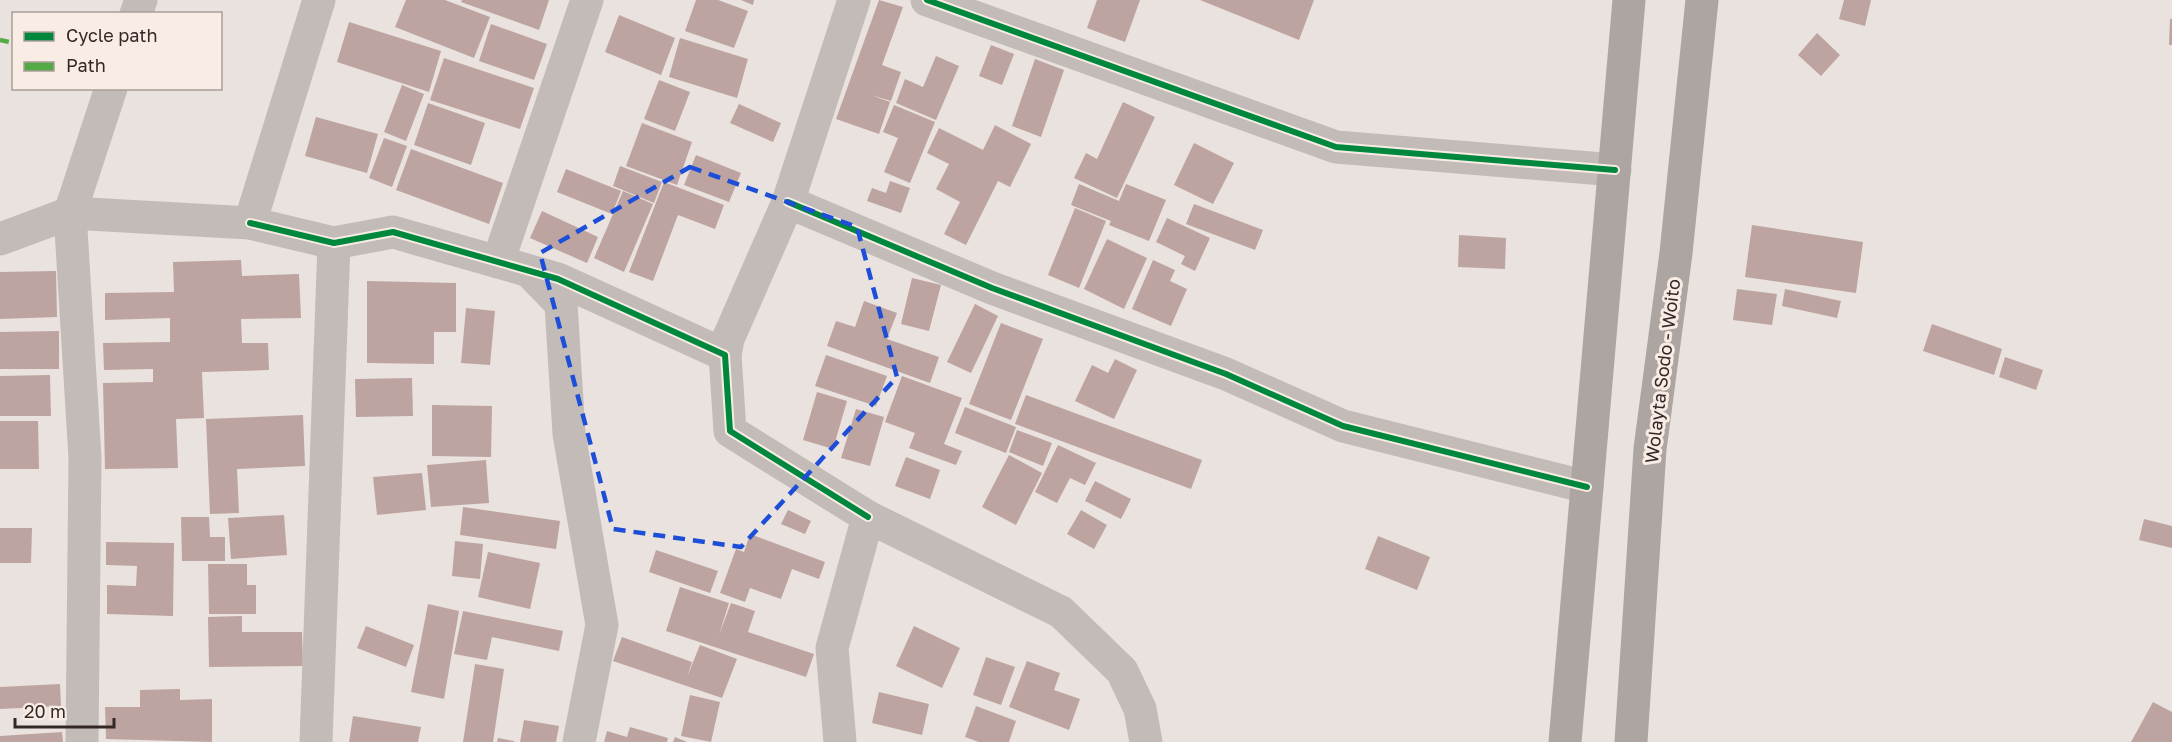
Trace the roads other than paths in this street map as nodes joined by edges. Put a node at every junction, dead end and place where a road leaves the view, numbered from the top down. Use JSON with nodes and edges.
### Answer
{"nodes":[{"id":1,"x":319,"y":0,"type":"edge"},
{"id":2,"x":587,"y":0,"type":"edge"},
{"id":3,"x":854,"y":0,"type":"edge"},
{"id":4,"x":927,"y":0,"type":"edge"},
{"id":5,"x":1629,"y":0,"type":"edge"},
{"id":6,"x":1702,"y":0,"type":"edge"},
{"id":7,"x":110,"y":90,"type":"edge"},
{"id":8,"x":1615,"y":170,"type":"junction"},
{"id":9,"x":788,"y":202,"type":"junction"},
{"id":10,"x":70,"y":213,"type":"junction"},
{"id":11,"x":250,"y":223,"type":"junction"},
{"id":12,"x":0,"y":239,"type":"edge"},
{"id":13,"x":334,"y":243,"type":"junction"},
{"id":14,"x":513,"y":266,"type":"junction"},
{"id":15,"x":725,"y":355,"type":"junction"},
{"id":16,"x":1587,"y":487,"type":"junction"},
{"id":17,"x":868,"y":517,"type":"junction"},
{"id":18,"x":82,"y":742,"type":"edge"},
{"id":19,"x":316,"y":742,"type":"edge"},
{"id":20,"x":579,"y":742,"type":"edge"},
{"id":21,"x":840,"y":742,"type":"edge"},
{"id":22,"x":1146,"y":742,"type":"edge"},
{"id":23,"x":1565,"y":742,"type":"edge"},
{"id":24,"x":1631,"y":742,"type":"edge"}],
"edges":[{"from":1,"to":11,"type":"street"},
{"from":2,"to":14,"type":"street"},
{"from":3,"to":9,"type":"street"},
{"from":4,"to":8,"type":"street"},
{"from":5,"to":8,"type":"highway"},
{"from":6,"to":24,"type":"highway","name":"Wolayta Sodo - Woito"},
{"from":7,"to":10,"type":"street"},
{"from":8,"to":16,"type":"highway"},
{"from":9,"to":15,"type":"street"},
{"from":9,"to":16,"type":"street"},
{"from":10,"to":11,"type":"street"},
{"from":10,"to":12,"type":"street"},
{"from":10,"to":18,"type":"street"},
{"from":11,"to":13,"type":"street"},
{"from":13,"to":14,"type":"street"},
{"from":13,"to":19,"type":"street"},
{"from":14,"to":15,"type":"street"},
{"from":14,"to":20,"type":"street"},
{"from":15,"to":17,"type":"street"},
{"from":16,"to":23,"type":"highway"},
{"from":17,"to":21,"type":"street"},
{"from":17,"to":22,"type":"street"}]}
